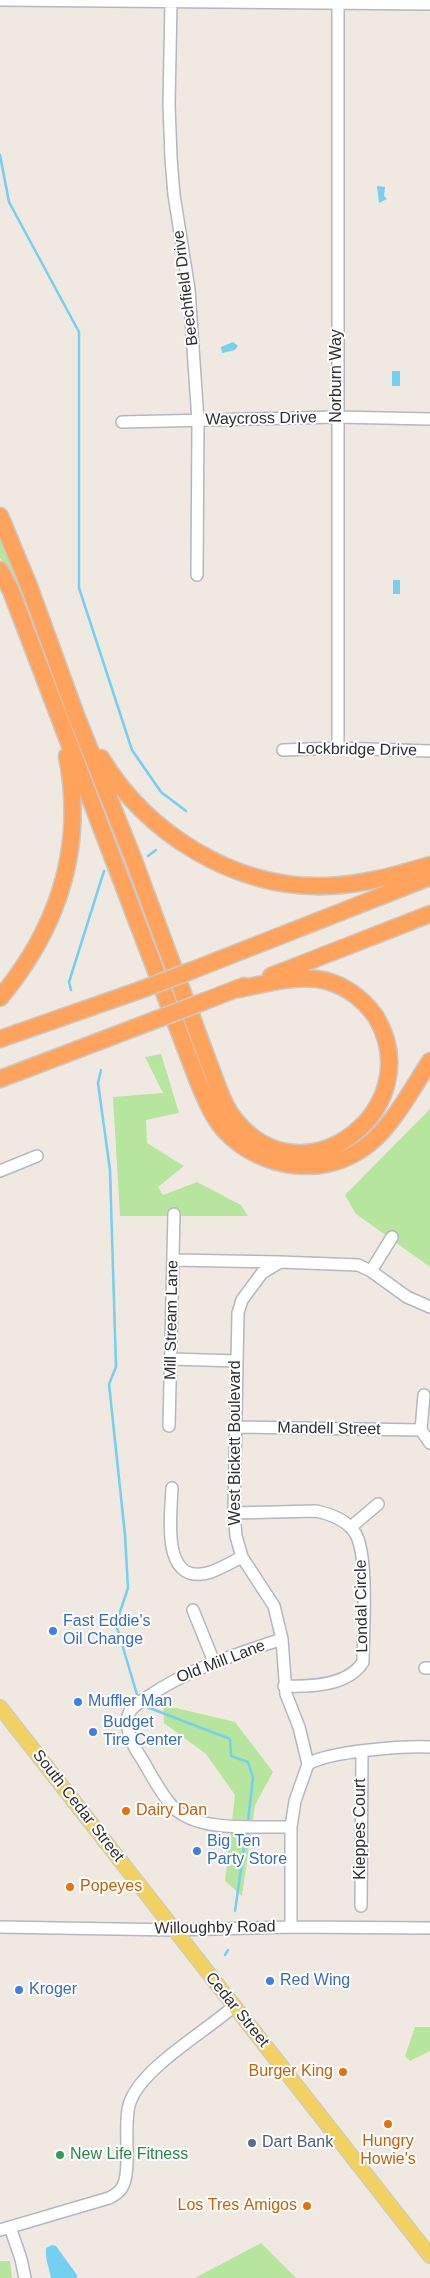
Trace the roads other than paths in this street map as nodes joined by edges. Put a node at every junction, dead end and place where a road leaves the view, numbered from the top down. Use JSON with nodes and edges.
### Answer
{"nodes":[{"id":1,"x":2,"y":0,"type":"edge"},
{"id":2,"x":171,"y":1,"type":"edge"},
{"id":3,"x":338,"y":3,"type":"junction"},
{"id":4,"x":430,"y":4,"type":"edge"},
{"id":5,"x":337,"y":417,"type":"junction"},
{"id":6,"x":430,"y":419,"type":"edge"},
{"id":7,"x":198,"y":421,"type":"junction"},
{"id":8,"x":122,"y":422,"type":"dead end"},
{"id":9,"x":0,"y":516,"type":"edge"},
{"id":10,"x":0,"y":570,"type":"edge"},
{"id":11,"x":198,"y":576,"type":"dead end"},
{"id":12,"x":47,"y":684,"type":"junction"},
{"id":13,"x":69,"y":693,"type":"junction"},
{"id":14,"x":338,"y":748,"type":"junction"},
{"id":15,"x":283,"y":750,"type":"dead end"},
{"id":16,"x":430,"y":751,"type":"edge"},
{"id":17,"x":430,"y":865,"type":"edge"},
{"id":18,"x":430,"y":877,"type":"edge"},
{"id":19,"x":430,"y":914,"type":"edge"},
{"id":20,"x":234,"y":990,"type":"junction"},
{"id":21,"x":0,"y":998,"type":"edge"},
{"id":22,"x":0,"y":1039,"type":"edge"},
{"id":23,"x":430,"y":1061,"type":"edge"},
{"id":24,"x":0,"y":1079,"type":"edge"},
{"id":25,"x":37,"y":1156,"type":"dead end"},
{"id":26,"x":0,"y":1171,"type":"edge"},
{"id":27,"x":174,"y":1214,"type":"dead end"},
{"id":28,"x":392,"y":1237,"type":"dead end"},
{"id":29,"x":173,"y":1260,"type":"junction"},
{"id":30,"x":280,"y":1262,"type":"junction"},
{"id":31,"x":371,"y":1271,"type":"junction"},
{"id":32,"x":430,"y":1307,"type":"edge"},
{"id":33,"x":171,"y":1359,"type":"junction"},
{"id":34,"x":237,"y":1361,"type":"junction"},
{"id":35,"x":424,"y":1395,"type":"dead end"},
{"id":36,"x":169,"y":1426,"type":"dead end"},
{"id":37,"x":237,"y":1427,"type":"junction"},
{"id":38,"x":421,"y":1430,"type":"junction"},
{"id":39,"x":430,"y":1443,"type":"edge"},
{"id":40,"x":172,"y":1488,"type":"dead end"},
{"id":41,"x":378,"y":1504,"type":"dead end"},
{"id":42,"x":234,"y":1513,"type":"junction"},
{"id":43,"x":351,"y":1527,"type":"junction"},
{"id":44,"x":242,"y":1557,"type":"junction"},
{"id":45,"x":193,"y":1610,"type":"dead end"},
{"id":46,"x":282,"y":1639,"type":"junction"},
{"id":47,"x":214,"y":1662,"type":"junction"},
{"id":48,"x":284,"y":1686,"type":"junction"},
{"id":49,"x":0,"y":1707,"type":"edge"},
{"id":50,"x":430,"y":1747,"type":"edge"},
{"id":51,"x":362,"y":1752,"type":"junction"},
{"id":52,"x":308,"y":1764,"type":"junction"},
{"id":53,"x":291,"y":1827,"type":"junction"},
{"id":54,"x":361,"y":1906,"type":"dead end"},
{"id":55,"x":0,"y":1927,"type":"edge"},
{"id":56,"x":292,"y":1927,"type":"junction"},
{"id":57,"x":430,"y":1928,"type":"edge"},
{"id":58,"x":174,"y":1930,"type":"junction"},
{"id":59,"x":233,"y":2007,"type":"junction"},
{"id":60,"x":5,"y":2229,"type":"edge"},
{"id":61,"x":430,"y":2256,"type":"edge"},
{"id":62,"x":25,"y":2278,"type":"edge"}],
"edges":[{"from":1,"to":2,"type":"street"},
{"from":2,"to":3,"type":"street"},
{"from":2,"to":7,"type":"street","name":"Beechfield Drive"},
{"from":3,"to":4,"type":"street"},
{"from":3,"to":5,"type":"street","name":"Norburn Way"},
{"from":5,"to":6,"type":"street","name":"Waycross Drive"},
{"from":5,"to":7,"type":"street","name":"Waycross Drive"},
{"from":5,"to":14,"type":"street","name":"Norburn Way"},
{"from":7,"to":8,"type":"street","name":"Waycross Drive"},
{"from":7,"to":11,"type":"street","name":"Beechfield Drive"},
{"from":9,"to":13,"type":"highway"},
{"from":10,"to":12,"type":"highway"},
{"from":12,"to":21,"type":"highway"},
{"from":12,"to":23,"type":"highway"},
{"from":13,"to":17,"type":"highway"},
{"from":13,"to":20,"type":"highway"},
{"from":14,"to":15,"type":"street","name":"Lockbridge Drive"},
{"from":14,"to":16,"type":"street","name":"Lockbridge Drive"},
{"from":18,"to":22,"type":"highway","bridge":true},
{"from":19,"to":20,"type":"highway"},
{"from":20,"to":24,"type":"highway","bridge":true},
{"from":25,"to":26,"type":"street"},
{"from":27,"to":29,"type":"street","name":"Mill Stream Lane"},
{"from":28,"to":31,"type":"street"},
{"from":29,"to":30,"type":"street"},
{"from":29,"to":33,"type":"street","name":"Mill Stream Lane"},
{"from":30,"to":31,"type":"street"},
{"from":30,"to":34,"type":"street","name":"West Bickett Boulevard"},
{"from":31,"to":32,"type":"street"},
{"from":33,"to":34,"type":"street"},
{"from":33,"to":36,"type":"street","name":"Mill Stream Lane"},
{"from":34,"to":37,"type":"street","name":"West Bickett Boulevard"},
{"from":35,"to":38,"type":"street"},
{"from":37,"to":38,"type":"street","name":"Mandell Street"},
{"from":37,"to":42,"type":"street","name":"West Bickett Boulevard"},
{"from":38,"to":39,"type":"street"},
{"from":40,"to":44,"type":"street"},
{"from":41,"to":43,"type":"street"},
{"from":42,"to":43,"type":"street"},
{"from":42,"to":44,"type":"street","name":"West Bickett Boulevard"},
{"from":43,"to":48,"type":"street","name":"Londal Circle"},
{"from":44,"to":46,"type":"street","name":"West Bickett Boulevard"},
{"from":45,"to":47,"type":"street"},
{"from":46,"to":47,"type":"street","name":"Old Mill Lane"},
{"from":46,"to":48,"type":"street","name":"West Bickett Boulevard"},
{"from":47,"to":53,"type":"street","name":"Old Mill Lane"},
{"from":48,"to":52,"type":"street","name":"West Bickett Boulevard"},
{"from":49,"to":58,"type":"main road","name":"South Cedar Street"},
{"from":50,"to":51,"type":"street"},
{"from":51,"to":52,"type":"street"},
{"from":51,"to":54,"type":"street","name":"Kieppes Court"},
{"from":52,"to":53,"type":"street"},
{"from":53,"to":56,"type":"street"},
{"from":55,"to":58,"type":"street","name":"Willoughby Road"},
{"from":56,"to":57,"type":"street","name":"Willoughby Road"},
{"from":56,"to":58,"type":"street","name":"Willoughby Road"},
{"from":58,"to":59,"type":"main road","name":"Cedar Street"},
{"from":59,"to":60,"type":"street"},
{"from":59,"to":61,"type":"main road","name":"Cedar Street"},
{"from":60,"to":62,"type":"street"}]}
